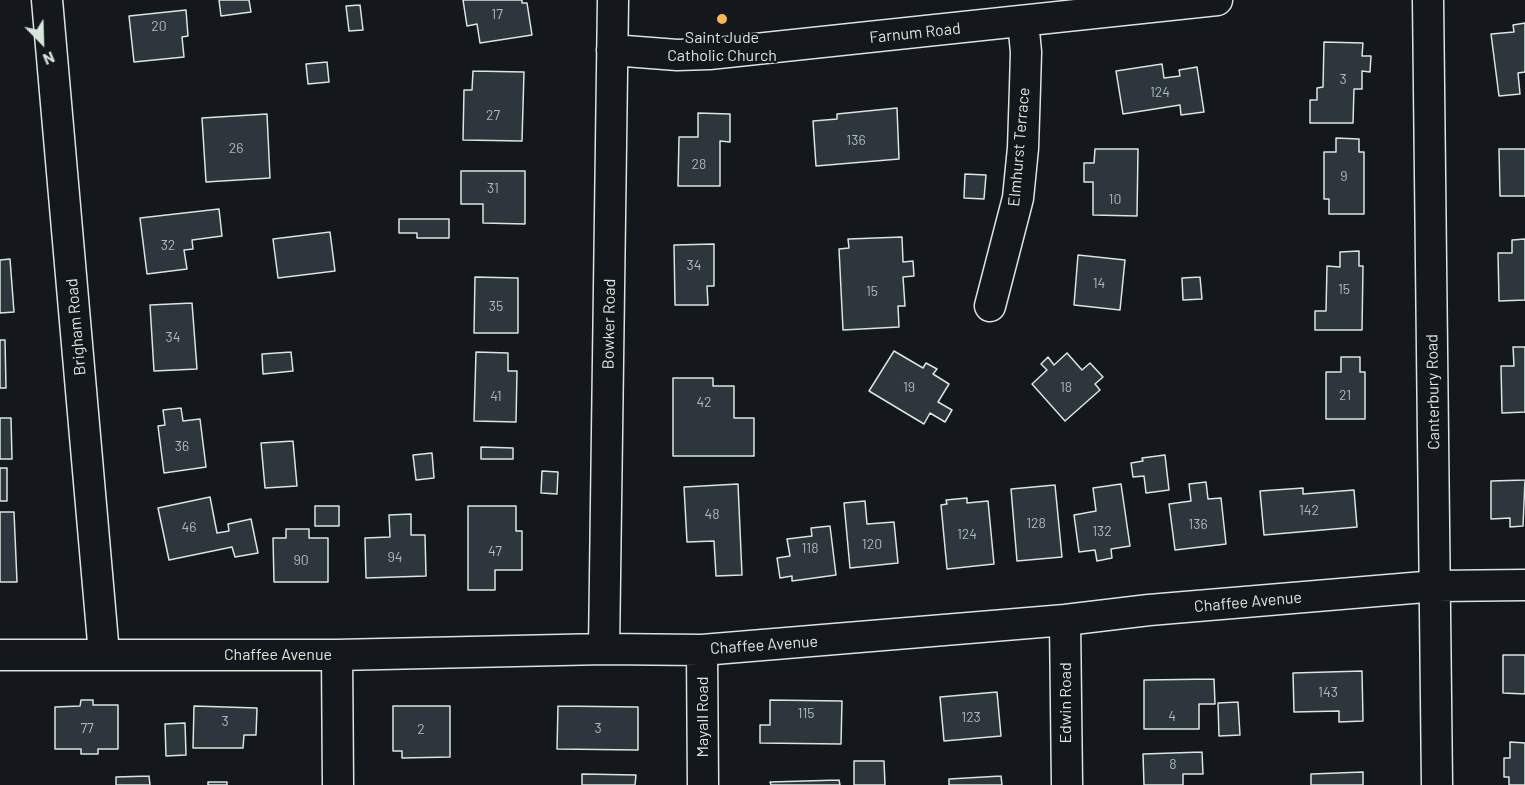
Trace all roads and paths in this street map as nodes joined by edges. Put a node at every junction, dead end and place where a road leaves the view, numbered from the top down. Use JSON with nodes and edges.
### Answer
{"nodes":[{"id":1,"x":47,"y":0,"type":"edge"},
{"id":2,"x":613,"y":0,"type":"edge"},
{"id":3,"x":1217,"y":0,"type":"edge"},
{"id":4,"x":1428,"y":0,"type":"edge"},
{"id":5,"x":1023,"y":21,"type":"junction"},
{"id":6,"x":612,"y":50,"type":"junction"},
{"id":7,"x":990,"y":306,"type":"dead end"},
{"id":8,"x":1525,"y":585,"type":"edge"},
{"id":9,"x":1436,"y":586,"type":"junction"},
{"id":10,"x":1065,"y":620,"type":"junction"},
{"id":11,"x":604,"y":648,"type":"junction"},
{"id":12,"x":702,"y":650,"type":"junction"},
{"id":13,"x":104,"y":654,"type":"junction"},
{"id":14,"x":0,"y":655,"type":"edge"},
{"id":15,"x":337,"y":655,"type":"junction"},
{"id":16,"x":338,"y":785,"type":"edge"},
{"id":17,"x":703,"y":785,"type":"edge"},
{"id":18,"x":1067,"y":785,"type":"edge"},
{"id":19,"x":1437,"y":785,"type":"edge"}],
"edges":[{"from":1,"to":13,"type":"street","name":"Brigham Road"},
{"from":2,"to":6,"type":"street","name":"Bowker Road"},
{"from":3,"to":5,"type":"street","name":"Farnum Road"},
{"from":4,"to":9,"type":"street","name":"Canterbury Road"},
{"from":5,"to":6,"type":"street","name":"Farnum Road"},
{"from":5,"to":7,"type":"street","name":"Elmhurst Terrace"},
{"from":6,"to":11,"type":"street","name":"Bowker Road"},
{"from":8,"to":9,"type":"street","name":"Chaffee Avenue"},
{"from":9,"to":10,"type":"street","name":"Chaffee Avenue"},
{"from":9,"to":19,"type":"street","name":"Canterbury Road"},
{"from":10,"to":12,"type":"street","name":"Chaffee Avenue"},
{"from":10,"to":18,"type":"street","name":"Edwin Road"},
{"from":11,"to":12,"type":"street","name":"Chaffee Avenue"},
{"from":11,"to":15,"type":"street","name":"Chaffee Avenue"},
{"from":12,"to":17,"type":"street","name":"Mayall Road"},
{"from":13,"to":14,"type":"street","name":"Chaffee Avenue"},
{"from":13,"to":15,"type":"street","name":"Chaffee Avenue"},
{"from":15,"to":16,"type":"street"}]}
